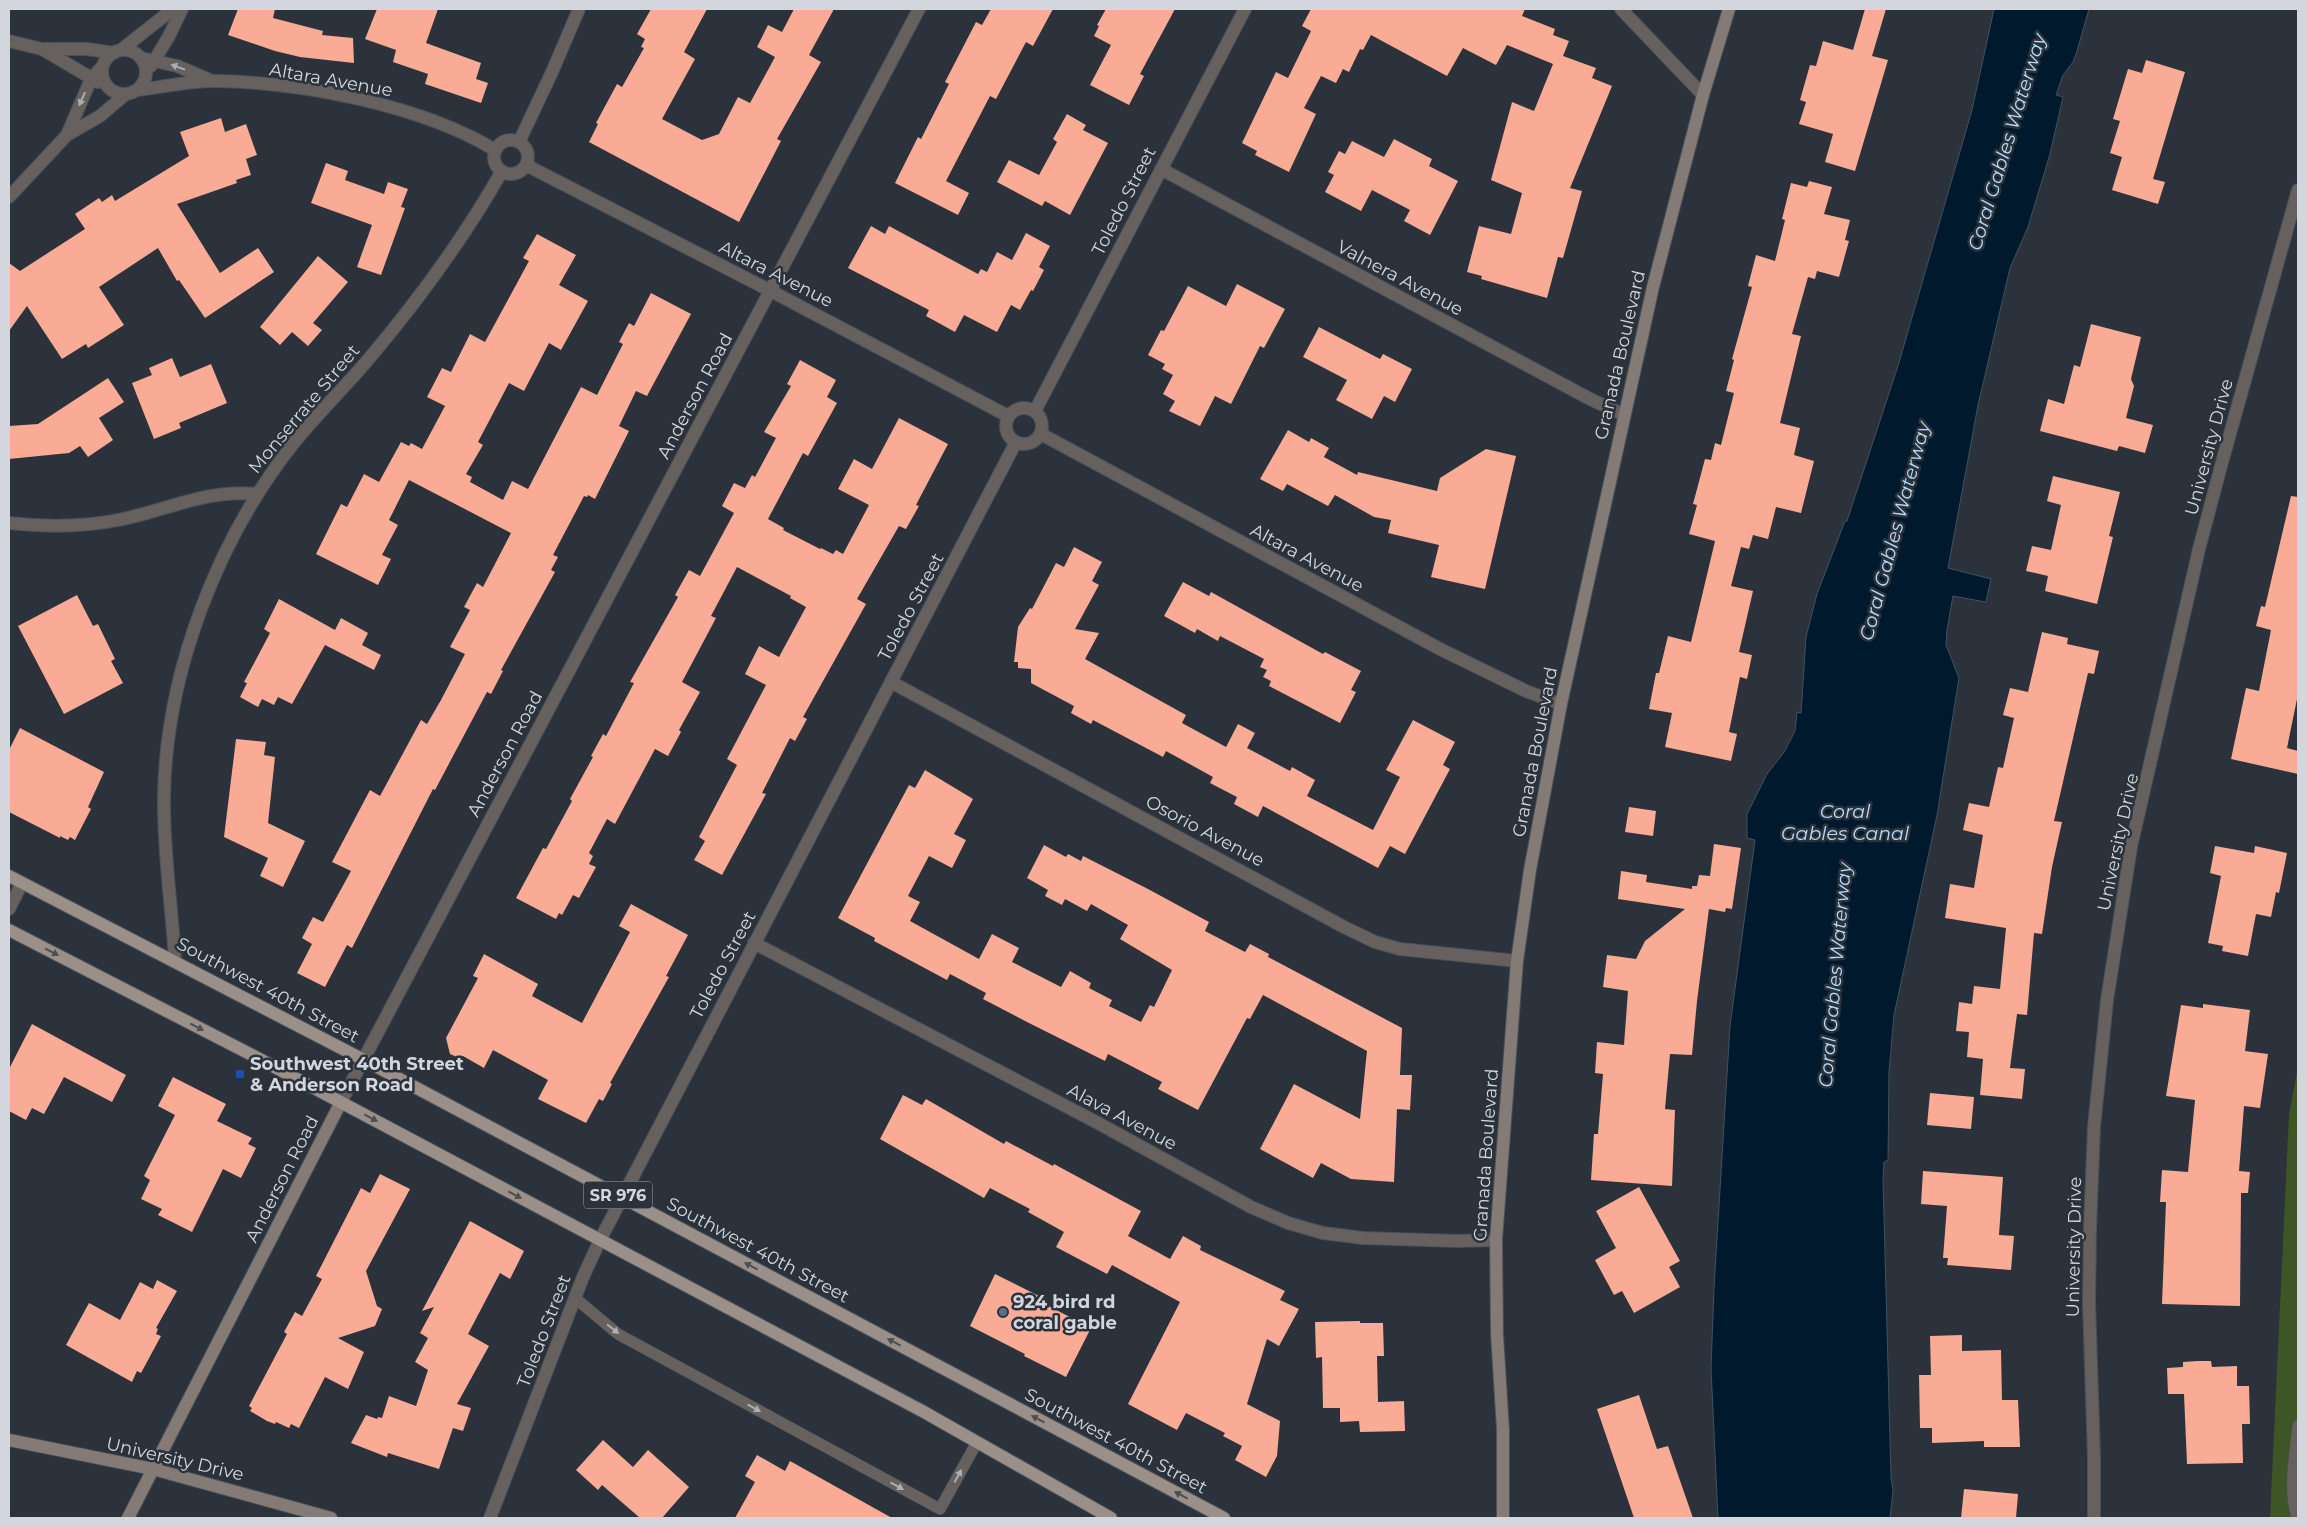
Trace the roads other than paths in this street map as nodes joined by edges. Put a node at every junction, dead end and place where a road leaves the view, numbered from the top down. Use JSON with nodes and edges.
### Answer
{"nodes":[{"id":1,"x":173,"y":9,"type":"edge"},
{"id":2,"x":182,"y":9,"type":"edge"},
{"id":3,"x":579,"y":9,"type":"edge"},
{"id":4,"x":919,"y":9,"type":"edge"},
{"id":5,"x":1245,"y":9,"type":"edge"},
{"id":6,"x":1621,"y":9,"type":"edge"},
{"id":7,"x":1730,"y":9,"type":"edge"},
{"id":8,"x":9,"y":41,"type":"edge"},
{"id":9,"x":42,"y":49,"type":"junction"},
{"id":10,"x":117,"y":52,"type":"junction"},
{"id":11,"x":141,"y":58,"type":"junction"},
{"id":12,"x":156,"y":60,"type":"junction"},
{"id":13,"x":102,"y":67,"type":"junction"},
{"id":14,"x":146,"y":72,"type":"junction"},
{"id":15,"x":91,"y":79,"type":"junction"},
{"id":16,"x":212,"y":81,"type":"junction"},
{"id":17,"x":106,"y":86,"type":"junction"},
{"id":18,"x":132,"y":92,"type":"junction"},
{"id":19,"x":1703,"y":95,"type":"junction"},
{"id":20,"x":67,"y":135,"type":"junction"},
{"id":21,"x":519,"y":142,"type":"junction"},
{"id":22,"x":495,"y":150,"type":"junction"},
{"id":23,"x":526,"y":165,"type":"junction"},
{"id":24,"x":1160,"y":169,"type":"junction"},
{"id":25,"x":502,"y":171,"type":"junction"},
{"id":26,"x":2298,"y":190,"type":"edge"},
{"id":27,"x":9,"y":197,"type":"edge"},
{"id":28,"x":771,"y":291,"type":"junction"},
{"id":29,"x":1035,"y":411,"type":"junction"},
{"id":30,"x":1624,"y":415,"type":"junction"},
{"id":31,"x":1008,"y":416,"type":"junction"},
{"id":32,"x":1041,"y":434,"type":"junction"},
{"id":33,"x":1016,"y":442,"type":"junction"},
{"id":34,"x":257,"y":494,"type":"junction"},
{"id":35,"x":9,"y":523,"type":"edge"},
{"id":36,"x":891,"y":682,"type":"junction"},
{"id":37,"x":1561,"y":704,"type":"junction"},
{"id":38,"x":9,"y":876,"type":"edge"},
{"id":39,"x":22,"y":883,"type":"junction"},
{"id":40,"x":9,"y":909,"type":"edge"},
{"id":41,"x":9,"y":930,"type":"edge"},
{"id":42,"x":754,"y":943,"type":"junction"},
{"id":43,"x":175,"y":961,"type":"junction"},
{"id":44,"x":1517,"y":961,"type":"junction"},
{"id":45,"x":364,"y":1060,"type":"junction"},
{"id":46,"x":341,"y":1102,"type":"junction"},
{"id":47,"x":622,"y":1197,"type":"junction"},
{"id":48,"x":600,"y":1240,"type":"junction"},
{"id":49,"x":1496,"y":1240,"type":"junction"},
{"id":50,"x":575,"y":1298,"type":"junction"},
{"id":51,"x":2298,"y":1426,"type":"edge"},
{"id":52,"x":9,"y":1440,"type":"edge"},
{"id":53,"x":977,"y":1442,"type":"junction"},
{"id":54,"x":153,"y":1469,"type":"junction"},
{"id":55,"x":128,"y":1518,"type":"edge"},
{"id":56,"x":331,"y":1518,"type":"edge"},
{"id":57,"x":490,"y":1518,"type":"edge"},
{"id":58,"x":1111,"y":1518,"type":"edge"},
{"id":59,"x":1224,"y":1518,"type":"edge"},
{"id":60,"x":1503,"y":1518,"type":"edge"},
{"id":61,"x":2094,"y":1518,"type":"edge"},
{"id":62,"x":2298,"y":1518,"type":"edge"}],
"edges":[{"from":1,"to":10,"type":"street"},
{"from":2,"to":12,"type":"street"},
{"from":3,"to":21,"type":"street"},
{"from":4,"to":28,"type":"street","name":"Anderson Road"},
{"from":5,"to":24,"type":"street","name":"Toledo Street"},
{"from":6,"to":19,"type":"street"},
{"from":7,"to":19,"type":"street","name":"Granada Boulevard"},
{"from":8,"to":9,"type":"street"},
{"from":9,"to":10,"type":"street"},
{"from":9,"to":15,"type":"street"},
{"from":10,"to":11,"type":"street"},
{"from":10,"to":13,"type":"street"},
{"from":11,"to":12,"type":"street","name":"Altara Avenue"},
{"from":11,"to":14,"type":"street"},
{"from":12,"to":14,"type":"street"},
{"from":16,"to":12,"type":"street","name":"Altara Avenue","one_way":true},
{"from":13,"to":15,"type":"street"},
{"from":13,"to":17,"type":"street"},
{"from":14,"to":18,"type":"street"},
{"from":15,"to":17,"type":"street"},
{"from":15,"to":20,"type":"street","one_way":true},
{"from":16,"to":18,"type":"street","name":"Altara Avenue"},
{"from":16,"to":22,"type":"street","name":"Altara Avenue"},
{"from":17,"to":18,"type":"street"},
{"from":18,"to":20,"type":"street"},
{"from":19,"to":30,"type":"street","name":"Granada Boulevard"},
{"from":20,"to":27,"type":"street"},
{"from":21,"to":22,"type":"street"},
{"from":21,"to":23,"type":"street"},
{"from":22,"to":25,"type":"street"},
{"from":23,"to":25,"type":"street"},
{"from":23,"to":28,"type":"street","name":"Altara Avenue"},
{"from":24,"to":29,"type":"street","name":"Toledo Street"},
{"from":24,"to":30,"type":"street","name":"Valnera Avenue"},
{"from":25,"to":34,"type":"street","name":"Monserrate Street"},
{"from":26,"to":61,"type":"street","name":"University Drive"},
{"from":28,"to":31,"type":"street","name":"Altara Avenue"},
{"from":28,"to":45,"type":"street","name":"Anderson Road"},
{"from":29,"to":31,"type":"street"},
{"from":29,"to":32,"type":"street"},
{"from":30,"to":37,"type":"street","name":"Granada Boulevard"},
{"from":31,"to":33,"type":"street"},
{"from":32,"to":33,"type":"street"},
{"from":32,"to":37,"type":"street","name":"Altara Avenue"},
{"from":33,"to":36,"type":"street","name":"Toledo Street"},
{"from":34,"to":35,"type":"street"},
{"from":34,"to":43,"type":"street","name":"Monserrate Street"},
{"from":36,"to":42,"type":"street","name":"Toledo Street"},
{"from":36,"to":44,"type":"street","name":"Osorio Avenue"},
{"from":37,"to":44,"type":"street","name":"Granada Boulevard"},
{"from":38,"to":39,"type":"main road","name":"Southwest 40th Street","number":"SR 976"},
{"from":39,"to":40,"type":"street"},
{"from":39,"to":43,"type":"main road","name":"Southwest 40th Street","number":"SR 976"},
{"from":41,"to":46,"type":"main road","number":"SR 976","one_way":true},
{"from":42,"to":47,"type":"street","name":"Toledo Street"},
{"from":42,"to":49,"type":"street","name":"Alava Avenue"},
{"from":43,"to":45,"type":"main road","name":"Southwest 40th Street","number":"SR 976"},
{"from":44,"to":49,"type":"street","name":"Granada Boulevard"},
{"from":45,"to":46,"type":"street","name":"Anderson Road"},
{"from":45,"to":47,"type":"main road","name":"Southwest 40th Street","number":"SR 976"},
{"from":46,"to":48,"type":"main road","number":"SR 976","one_way":true},
{"from":46,"to":54,"type":"street","name":"Anderson Road"},
{"from":47,"to":48,"type":"street","name":"Toledo Street"},
{"from":59,"to":47,"type":"main road","name":"Southwest 40th Street","number":"SR 976","one_way":true},
{"from":48,"to":50,"type":"street","name":"Toledo Street"},
{"from":48,"to":53,"type":"main road","number":"SR 976"},
{"from":49,"to":60,"type":"street","name":"Granada Boulevard"},
{"from":50,"to":53,"type":"lane","one_way":true},
{"from":50,"to":57,"type":"street","name":"Toledo Street"},
{"from":51,"to":62,"type":"lane"},
{"from":52,"to":54,"type":"street","name":"University Drive"},
{"from":53,"to":58,"type":"main road","number":"SR 976"},
{"from":54,"to":55,"type":"street","name":"Anderson Road"},
{"from":54,"to":56,"type":"street","name":"University Drive"}]}
